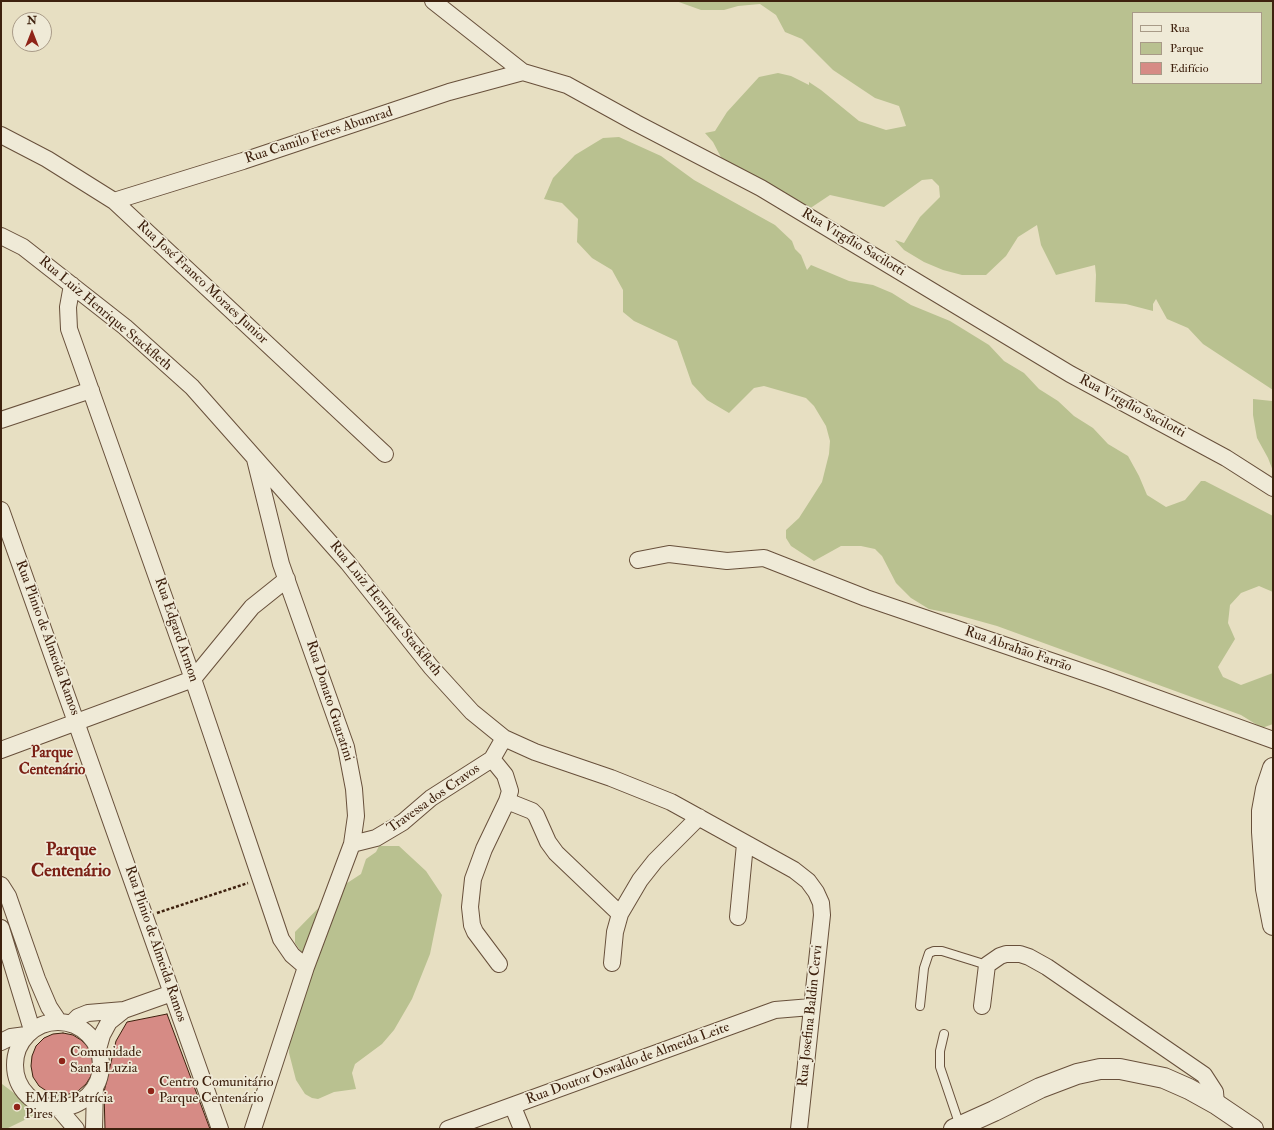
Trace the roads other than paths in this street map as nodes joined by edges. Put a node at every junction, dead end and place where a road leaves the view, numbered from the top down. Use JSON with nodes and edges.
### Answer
{"nodes":[{"id":1,"x":433,"y":1,"type":"edge"},
{"id":2,"x":524,"y":72,"type":"junction"},
{"id":3,"x":1,"y":135,"type":"edge"},
{"id":4,"x":114,"y":201,"type":"junction"},
{"id":5,"x":1,"y":236,"type":"edge"},
{"id":6,"x":72,"y":285,"type":"junction"},
{"id":7,"x":91,"y":390,"type":"junction"},
{"id":8,"x":1,"y":420,"type":"edge"},
{"id":9,"x":385,"y":454,"type":"dead end"},
{"id":10,"x":254,"y":456,"type":"junction"},
{"id":11,"x":1273,"y":488,"type":"edge"},
{"id":12,"x":1,"y":510,"type":"edge"},
{"id":13,"x":638,"y":560,"type":"dead end"},
{"id":14,"x":286,"y":579,"type":"junction"},
{"id":15,"x":193,"y":679,"type":"junction"},
{"id":16,"x":77,"y":723,"type":"junction"},
{"id":17,"x":504,"y":738,"type":"junction"},
{"id":18,"x":1273,"y":740,"type":"edge"},
{"id":19,"x":1,"y":750,"type":"edge"},
{"id":20,"x":492,"y":759,"type":"junction"},
{"id":21,"x":1273,"y":768,"type":"edge"},
{"id":22,"x":507,"y":801,"type":"junction"},
{"id":23,"x":699,"y":817,"type":"junction"},
{"id":24,"x":352,"y":844,"type":"junction"},
{"id":25,"x":745,"y":844,"type":"junction"},
{"id":26,"x":3,"y":893,"type":"edge"},
{"id":27,"x":821,"y":903,"type":"joint"},
{"id":28,"x":620,"y":914,"type":"junction"},
{"id":29,"x":738,"y":917,"type":"dead end"},
{"id":30,"x":1273,"y":925,"type":"edge"},
{"id":31,"x":1,"y":928,"type":"edge"},
{"id":32,"x":612,"y":963,"type":"dead end"},
{"id":33,"x":499,"y":964,"type":"dead end"},
{"id":34,"x":987,"y":965,"type":"junction"},
{"id":35,"x":306,"y":967,"type":"junction"},
{"id":36,"x":172,"y":993,"type":"junction"},
{"id":37,"x":920,"y":1006,"type":"dead end"},
{"id":38,"x":982,"y":1006,"type":"dead end"},
{"id":39,"x":811,"y":1007,"type":"junction"},
{"id":40,"x":124,"y":1010,"type":"junction"},
{"id":41,"x":65,"y":1023,"type":"junction"},
{"id":42,"x":29,"y":1033,"type":"junction"},
{"id":43,"x":944,"y":1034,"type":"dead end"},
{"id":44,"x":1,"y":1042,"type":"edge"},
{"id":45,"x":98,"y":1049,"type":"junction"},
{"id":46,"x":8,"y":1075,"type":"edge"},
{"id":47,"x":95,"y":1088,"type":"junction"},
{"id":48,"x":1216,"y":1104,"type":"junction"},
{"id":49,"x":513,"y":1107,"type":"junction"},
{"id":50,"x":60,"y":1109,"type":"junction"},
{"id":51,"x":957,"y":1128,"type":"edge"},
{"id":52,"x":76,"y":1129,"type":"edge"},
{"id":53,"x":94,"y":1129,"type":"edge"},
{"id":54,"x":220,"y":1129,"type":"edge"},
{"id":55,"x":253,"y":1129,"type":"edge"},
{"id":56,"x":448,"y":1129,"type":"edge"},
{"id":57,"x":522,"y":1129,"type":"edge"},
{"id":58,"x":799,"y":1129,"type":"edge"},
{"id":59,"x":1253,"y":1129,"type":"edge"}],
"edges":[{"from":1,"to":2,"type":"street","name":"Rua Virgílio Sacilotti"},
{"from":2,"to":4,"type":"street","name":"Rua Camilo Feres Abumrad"},
{"from":2,"to":11,"type":"street","name":"Rua Virgílio Sacilotti"},
{"from":3,"to":4,"type":"street","name":"Rua José Franco Moraes Junior"},
{"from":4,"to":9,"type":"street","name":"Rua José Franco Moraes Junior"},
{"from":5,"to":6,"type":"street","name":"Rua Luiz Henrique Stackfleth"},
{"from":6,"to":7,"type":"street","name":"Rua Edgard Armon"},
{"from":6,"to":10,"type":"street","name":"Rua Luiz Henrique Stackfleth"},
{"from":7,"to":8,"type":"street"},
{"from":7,"to":15,"type":"street","name":"Rua Edgard Armon"},
{"from":10,"to":14,"type":"street","name":"Rua Donato Guaratini"},
{"from":10,"to":17,"type":"street","name":"Rua Luiz Henrique Stackfleth"},
{"from":12,"to":16,"type":"street","name":"Rua Plinio de Almeida Ramos"},
{"from":13,"to":18,"type":"street","name":"Rua Abrahão Farrão"},
{"from":14,"to":15,"type":"street"},
{"from":14,"to":24,"type":"street","name":"Rua Donato Guaratini"},
{"from":15,"to":16,"type":"street"},
{"from":15,"to":35,"type":"street","name":"Rua Edgard Armon"},
{"from":16,"to":19,"type":"street"},
{"from":16,"to":36,"type":"street","name":"Rua Plinio de Almeida Ramos"},
{"from":17,"to":20,"type":"street","name":"Travessa dos Cravos"},
{"from":17,"to":23,"type":"street","name":"Rua Luiz Henrique Stackfleth"},
{"from":20,"to":22,"type":"street"},
{"from":20,"to":24,"type":"street","name":"Travessa dos Cravos"},
{"from":21,"to":30,"type":"street"},
{"from":22,"to":28,"type":"street"},
{"from":22,"to":33,"type":"street"},
{"from":23,"to":25,"type":"street","name":"Rua Luiz Henrique Stackfleth"},
{"from":23,"to":28,"type":"street"},
{"from":24,"to":35,"type":"street","name":"Rua Donato Guaratini"},
{"from":25,"to":27,"type":"street","name":"Rua Luiz Henrique Stackfleth"},
{"from":25,"to":29,"type":"street"},
{"from":26,"to":41,"type":"street"},
{"from":27,"to":39,"type":"street","name":"Rua Josefina Baldin Cervi"},
{"from":28,"to":32,"type":"street"},
{"from":31,"to":42,"type":"street"},
{"from":34,"to":37,"type":"lane"},
{"from":34,"to":38,"type":"street"},
{"from":34,"to":48,"type":"street"},
{"from":35,"to":55,"type":"street","name":"Rua Donato Guaratini"},
{"from":36,"to":40,"type":"street"},
{"from":36,"to":54,"type":"street","name":"Rua Plinio de Almeida Ramos"},
{"from":39,"to":49,"type":"street","name":"Rua Doutor Oswaldo de Almeida Leite"},
{"from":39,"to":58,"type":"street","name":"Rua Josefina Baldin Cervi"},
{"from":40,"to":41,"type":"street"},
{"from":40,"to":45,"type":"street"},
{"from":41,"to":42,"type":"street"},
{"from":41,"to":45,"type":"street"},
{"from":42,"to":44,"type":"street"},
{"from":42,"to":46,"type":"street"},
{"from":43,"to":51,"type":"lane"},
{"from":45,"to":47,"type":"street"},
{"from":46,"to":50,"type":"street"},
{"from":47,"to":50,"type":"street"},
{"from":47,"to":53,"type":"street"},
{"from":48,"to":51,"type":"street"},
{"from":48,"to":59,"type":"street"},
{"from":49,"to":56,"type":"street","name":"Rua Doutor Oswaldo de Almeida Leite"},
{"from":49,"to":57,"type":"street"},
{"from":50,"to":52,"type":"street"}]}
